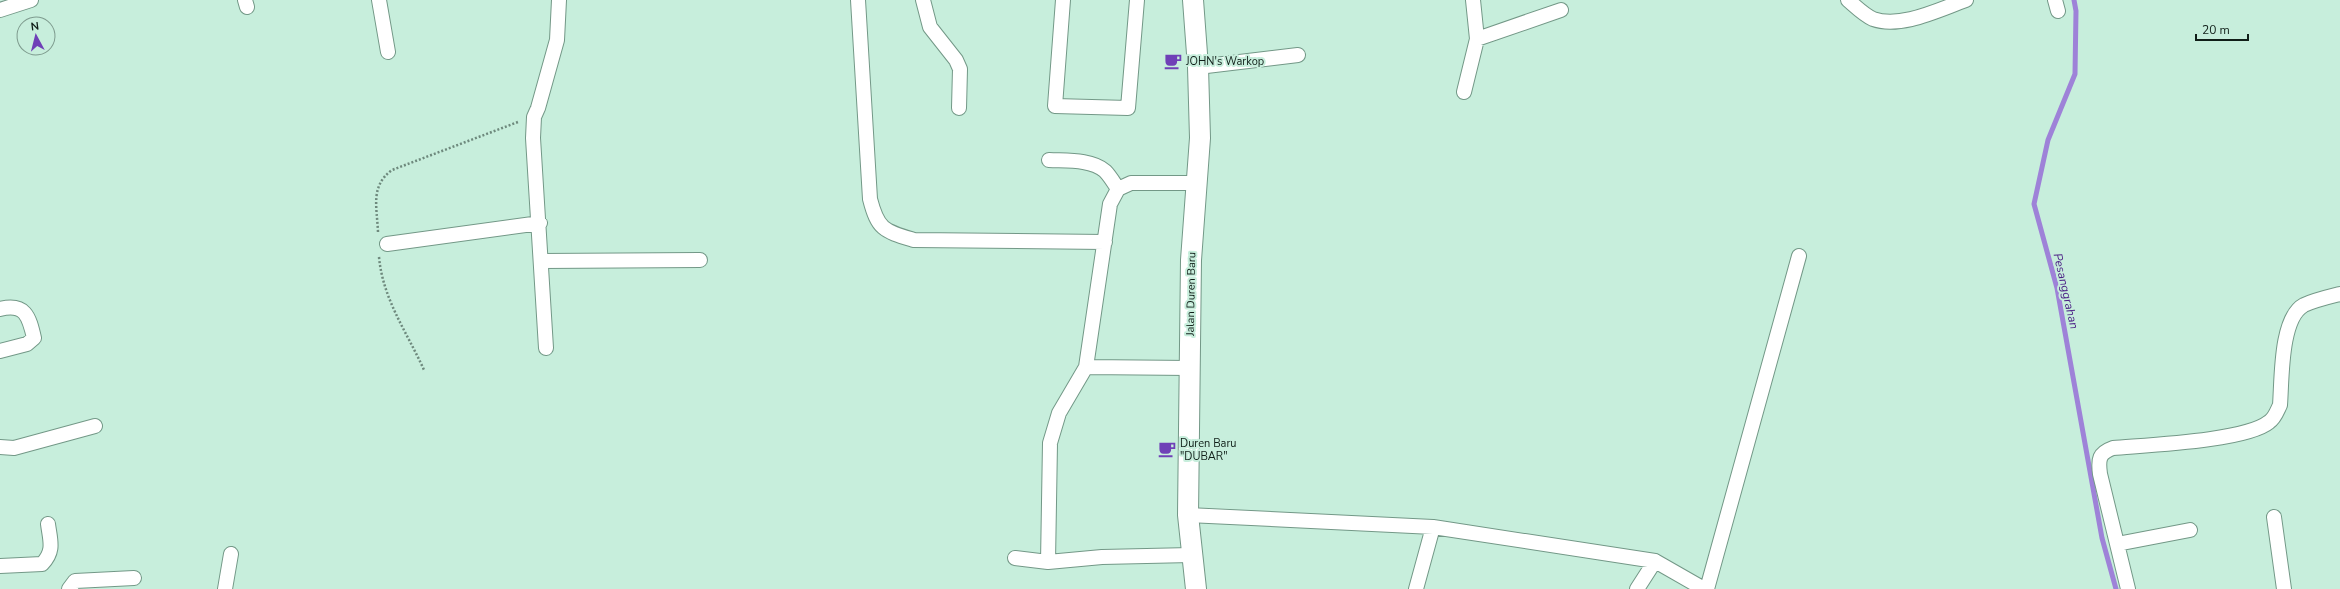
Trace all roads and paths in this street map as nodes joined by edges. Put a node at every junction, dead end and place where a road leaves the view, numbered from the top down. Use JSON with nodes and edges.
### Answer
{"nodes":[{"id":1,"x":31,"y":0,"type":"edge"},
{"id":2,"x":379,"y":0,"type":"edge"},
{"id":3,"x":559,"y":0,"type":"edge"},
{"id":4,"x":858,"y":0,"type":"edge"},
{"id":5,"x":923,"y":0,"type":"edge"},
{"id":6,"x":1063,"y":0,"type":"edge"},
{"id":7,"x":1137,"y":0,"type":"edge"},
{"id":8,"x":1193,"y":0,"type":"edge"},
{"id":9,"x":1473,"y":0,"type":"edge"},
{"id":10,"x":1848,"y":0,"type":"edge"},
{"id":11,"x":1966,"y":0,"type":"edge"},
{"id":12,"x":0,"y":10,"type":"edge"},
{"id":13,"x":1561,"y":10,"type":"dead end"},
{"id":14,"x":1477,"y":38,"type":"junction"},
{"id":15,"x":388,"y":52,"type":"dead end"},
{"id":16,"x":1298,"y":55,"type":"dead end"},
{"id":17,"x":1198,"y":68,"type":"junction"},
{"id":18,"x":1464,"y":92,"type":"dead end"},
{"id":19,"x":959,"y":108,"type":"dead end"},
{"id":20,"x":534,"y":117,"type":"junction"},
{"id":21,"x":1049,"y":160,"type":"dead end"},
{"id":22,"x":1197,"y":183,"type":"junction"},
{"id":23,"x":1118,"y":189,"type":"junction"},
{"id":24,"x":540,"y":223,"type":"junction"},
{"id":25,"x":1104,"y":242,"type":"junction"},
{"id":26,"x":381,"y":245,"type":"junction"},
{"id":27,"x":1799,"y":256,"type":"dead end"},
{"id":28,"x":700,"y":260,"type":"dead end"},
{"id":29,"x":542,"y":261,"type":"junction"},
{"id":30,"x":2340,"y":294,"type":"edge"},
{"id":31,"x":0,"y":309,"type":"edge"},
{"id":32,"x":546,"y":348,"type":"dead end"},
{"id":33,"x":0,"y":351,"type":"edge"},
{"id":34,"x":1086,"y":367,"type":"junction"},
{"id":35,"x":1190,"y":368,"type":"junction"},
{"id":36,"x":424,"y":370,"type":"dead end"},
{"id":37,"x":95,"y":426,"type":"dead end"},
{"id":38,"x":0,"y":447,"type":"edge"},
{"id":39,"x":1188,"y":516,"type":"junction"},
{"id":40,"x":2274,"y":517,"type":"dead end"},
{"id":41,"x":48,"y":524,"type":"dead end"},
{"id":42,"x":1433,"y":527,"type":"junction"},
{"id":43,"x":2190,"y":530,"type":"dead end"},
{"id":44,"x":2117,"y":544,"type":"junction"},
{"id":45,"x":231,"y":554,"type":"dead end"},
{"id":46,"x":1191,"y":555,"type":"junction"},
{"id":47,"x":1015,"y":558,"type":"dead end"},
{"id":48,"x":1048,"y":562,"type":"junction"},
{"id":49,"x":1654,"y":562,"type":"junction"},
{"id":50,"x":0,"y":566,"type":"edge"},
{"id":51,"x":134,"y":578,"type":"dead end"},
{"id":52,"x":69,"y":589,"type":"edge"},
{"id":53,"x":225,"y":589,"type":"edge"},
{"id":54,"x":1196,"y":589,"type":"edge"},
{"id":55,"x":1416,"y":589,"type":"edge"},
{"id":56,"x":1637,"y":589,"type":"edge"},
{"id":57,"x":1704,"y":589,"type":"edge"},
{"id":58,"x":1707,"y":589,"type":"edge"},
{"id":59,"x":2128,"y":589,"type":"edge"},
{"id":60,"x":2284,"y":589,"type":"edge"}],
"edges":[{"from":1,"to":12,"type":"street"},
{"from":2,"to":15,"type":"street"},
{"from":3,"to":20,"type":"street"},
{"from":4,"to":25,"type":"street"},
{"from":5,"to":19,"type":"street"},
{"from":6,"to":7,"type":"street"},
{"from":8,"to":17,"type":"street","name":"Jalan Duren Baru"},
{"from":9,"to":14,"type":"street"},
{"from":10,"to":11,"type":"street"},
{"from":13,"to":14,"type":"street"},
{"from":14,"to":18,"type":"street"},
{"from":16,"to":17,"type":"street"},
{"from":17,"to":22,"type":"street","name":"Jalan Duren Baru"},
{"from":20,"to":24,"type":"street"},
{"from":20,"to":26,"type":"path"},
{"from":21,"to":23,"type":"street"},
{"from":22,"to":23,"type":"street"},
{"from":22,"to":35,"type":"street","name":"Jalan Duren Baru"},
{"from":23,"to":25,"type":"street"},
{"from":24,"to":26,"type":"street"},
{"from":24,"to":29,"type":"street"},
{"from":25,"to":34,"type":"street"},
{"from":26,"to":36,"type":"path"},
{"from":27,"to":58,"type":"street"},
{"from":28,"to":29,"type":"street"},
{"from":29,"to":32,"type":"street"},
{"from":30,"to":44,"type":"street"},
{"from":31,"to":33,"type":"street"},
{"from":34,"to":35,"type":"street"},
{"from":34,"to":48,"type":"street"},
{"from":35,"to":39,"type":"street","name":"Jalan Duren Baru"},
{"from":37,"to":38,"type":"street"},
{"from":39,"to":42,"type":"street"},
{"from":39,"to":46,"type":"street","name":"Jalan Duren Baru"},
{"from":40,"to":60,"type":"street"},
{"from":41,"to":50,"type":"street"},
{"from":42,"to":49,"type":"street"},
{"from":42,"to":55,"type":"street"},
{"from":43,"to":44,"type":"street"},
{"from":44,"to":59,"type":"street"},
{"from":45,"to":53,"type":"street"},
{"from":46,"to":48,"type":"street"},
{"from":46,"to":54,"type":"street","name":"Jalan Duren Baru"},
{"from":47,"to":48,"type":"street"},
{"from":49,"to":56,"type":"street"},
{"from":49,"to":57,"type":"street"},
{"from":51,"to":52,"type":"street"}]}
